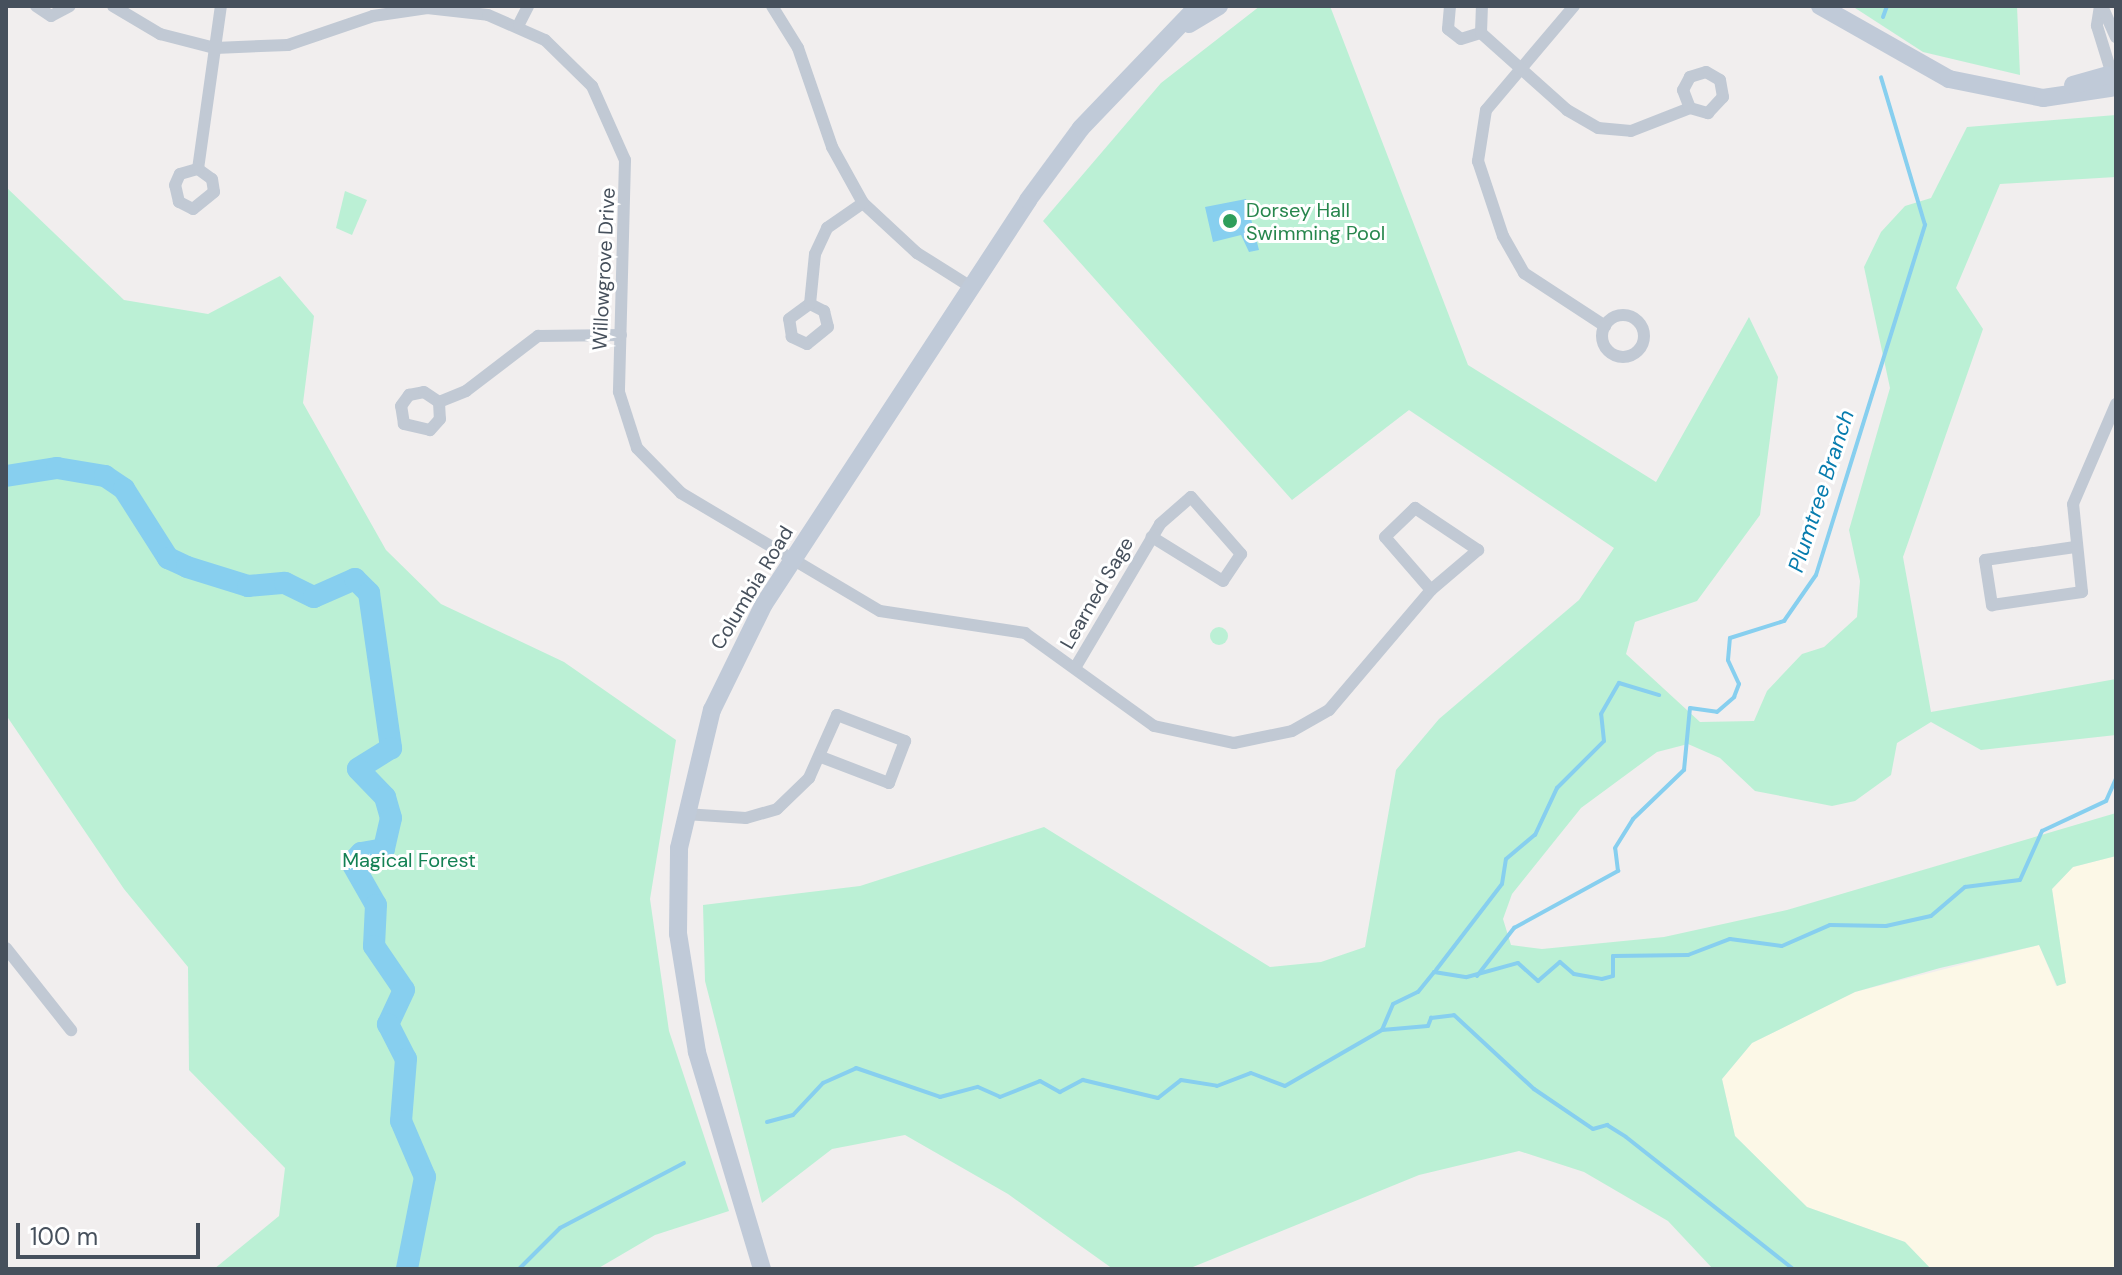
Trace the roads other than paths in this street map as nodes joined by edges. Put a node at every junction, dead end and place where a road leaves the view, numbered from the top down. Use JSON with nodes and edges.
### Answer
{"nodes":[{"id":1,"x":36,"y":6,"type":"edge"},
{"id":2,"x":70,"y":6,"type":"edge"},
{"id":3,"x":113,"y":6,"type":"edge"},
{"id":4,"x":221,"y":6,"type":"edge"},
{"id":5,"x":528,"y":6,"type":"edge"},
{"id":6,"x":772,"y":6,"type":"edge"},
{"id":7,"x":1198,"y":6,"type":"edge"},
{"id":8,"x":1219,"y":6,"type":"edge"},
{"id":9,"x":1450,"y":6,"type":"edge"},
{"id":10,"x":1482,"y":6,"type":"edge"},
{"id":11,"x":1574,"y":6,"type":"edge"},
{"id":12,"x":1820,"y":6,"type":"edge"},
{"id":13,"x":2101,"y":6,"type":"edge"},
{"id":14,"x":519,"y":24,"type":"junction"},
{"id":15,"x":1176,"y":31,"type":"junction"},
{"id":16,"x":1481,"y":33,"type":"junction"},
{"id":17,"x":2116,"y":37,"type":"edge"},
{"id":18,"x":215,"y":48,"type":"junction"},
{"id":19,"x":1521,"y":69,"type":"junction"},
{"id":20,"x":2112,"y":78,"type":"edge"},
{"id":21,"x":1690,"y":108,"type":"dead end"},
{"id":22,"x":198,"y":169,"type":"dead end"},
{"id":23,"x":863,"y":203,"type":"junction"},
{"id":24,"x":971,"y":287,"type":"junction"},
{"id":25,"x":810,"y":304,"type":"dead end"},
{"id":26,"x":1605,"y":326,"type":"dead end"},
{"id":27,"x":621,"y":335,"type":"junction"},
{"id":28,"x":439,"y":402,"type":"dead end"},
{"id":29,"x":2116,"y":404,"type":"edge"},
{"id":30,"x":1152,"y":537,"type":"junction"},
{"id":31,"x":2075,"y":547,"type":"junction"},
{"id":32,"x":794,"y":558,"type":"junction"},
{"id":33,"x":1431,"y":590,"type":"junction"},
{"id":34,"x":1075,"y":668,"type":"junction"},
{"id":35,"x":821,"y":757,"type":"junction"},
{"id":36,"x":685,"y":814,"type":"junction"},
{"id":37,"x":8,"y":954,"type":"edge"},
{"id":38,"x":71,"y":1030,"type":"dead end"},
{"id":39,"x":762,"y":1269,"type":"edge"}],
"edges":[{"from":1,"to":2,"type":"street"},
{"from":3,"to":18,"type":"street","name":"Willowgrove Drive"},
{"from":4,"to":18,"type":"street"},
{"from":5,"to":14,"type":"street"},
{"from":6,"to":23,"type":"street"},
{"from":7,"to":15,"type":"street","name":"Columbia Road"},
{"from":8,"to":15,"type":"street","name":"Columbia Road"},
{"from":9,"to":16,"type":"street"},
{"from":10,"to":16,"type":"street"},
{"from":11,"to":19,"type":"street"},
{"from":12,"to":20,"type":"street"},
{"from":13,"to":17,"type":"street"},
{"from":13,"to":20,"type":"street"},
{"from":14,"to":18,"type":"street","name":"Willowgrove Drive"},
{"from":14,"to":27,"type":"street","name":"Willowgrove Drive"},
{"from":15,"to":24,"type":"street","name":"Columbia Road"},
{"from":16,"to":19,"type":"street"},
{"from":18,"to":22,"type":"street"},
{"from":19,"to":21,"type":"street"},
{"from":19,"to":26,"type":"street"},
{"from":23,"to":24,"type":"street"},
{"from":23,"to":25,"type":"street"},
{"from":24,"to":32,"type":"street","name":"Columbia Road"},
{"from":27,"to":28,"type":"street"},
{"from":27,"to":32,"type":"street","name":"Willowgrove Drive"},
{"from":29,"to":31,"type":"street"},
{"from":30,"to":30,"type":"street","name":"Learned Sage"},
{"from":30,"to":34,"type":"street","name":"Learned Sage"},
{"from":31,"to":31,"type":"street"},
{"from":32,"to":34,"type":"street","name":"Willowgrove Drive"},
{"from":32,"to":36,"type":"street","name":"Columbia Road"},
{"from":33,"to":33,"type":"street","name":"Willowgrove Drive"},
{"from":33,"to":34,"type":"street","name":"Willowgrove Drive"},
{"from":35,"to":35,"type":"street"},
{"from":35,"to":36,"type":"street"},
{"from":36,"to":39,"type":"street","name":"Columbia Road"},
{"from":37,"to":38,"type":"street"}]}
